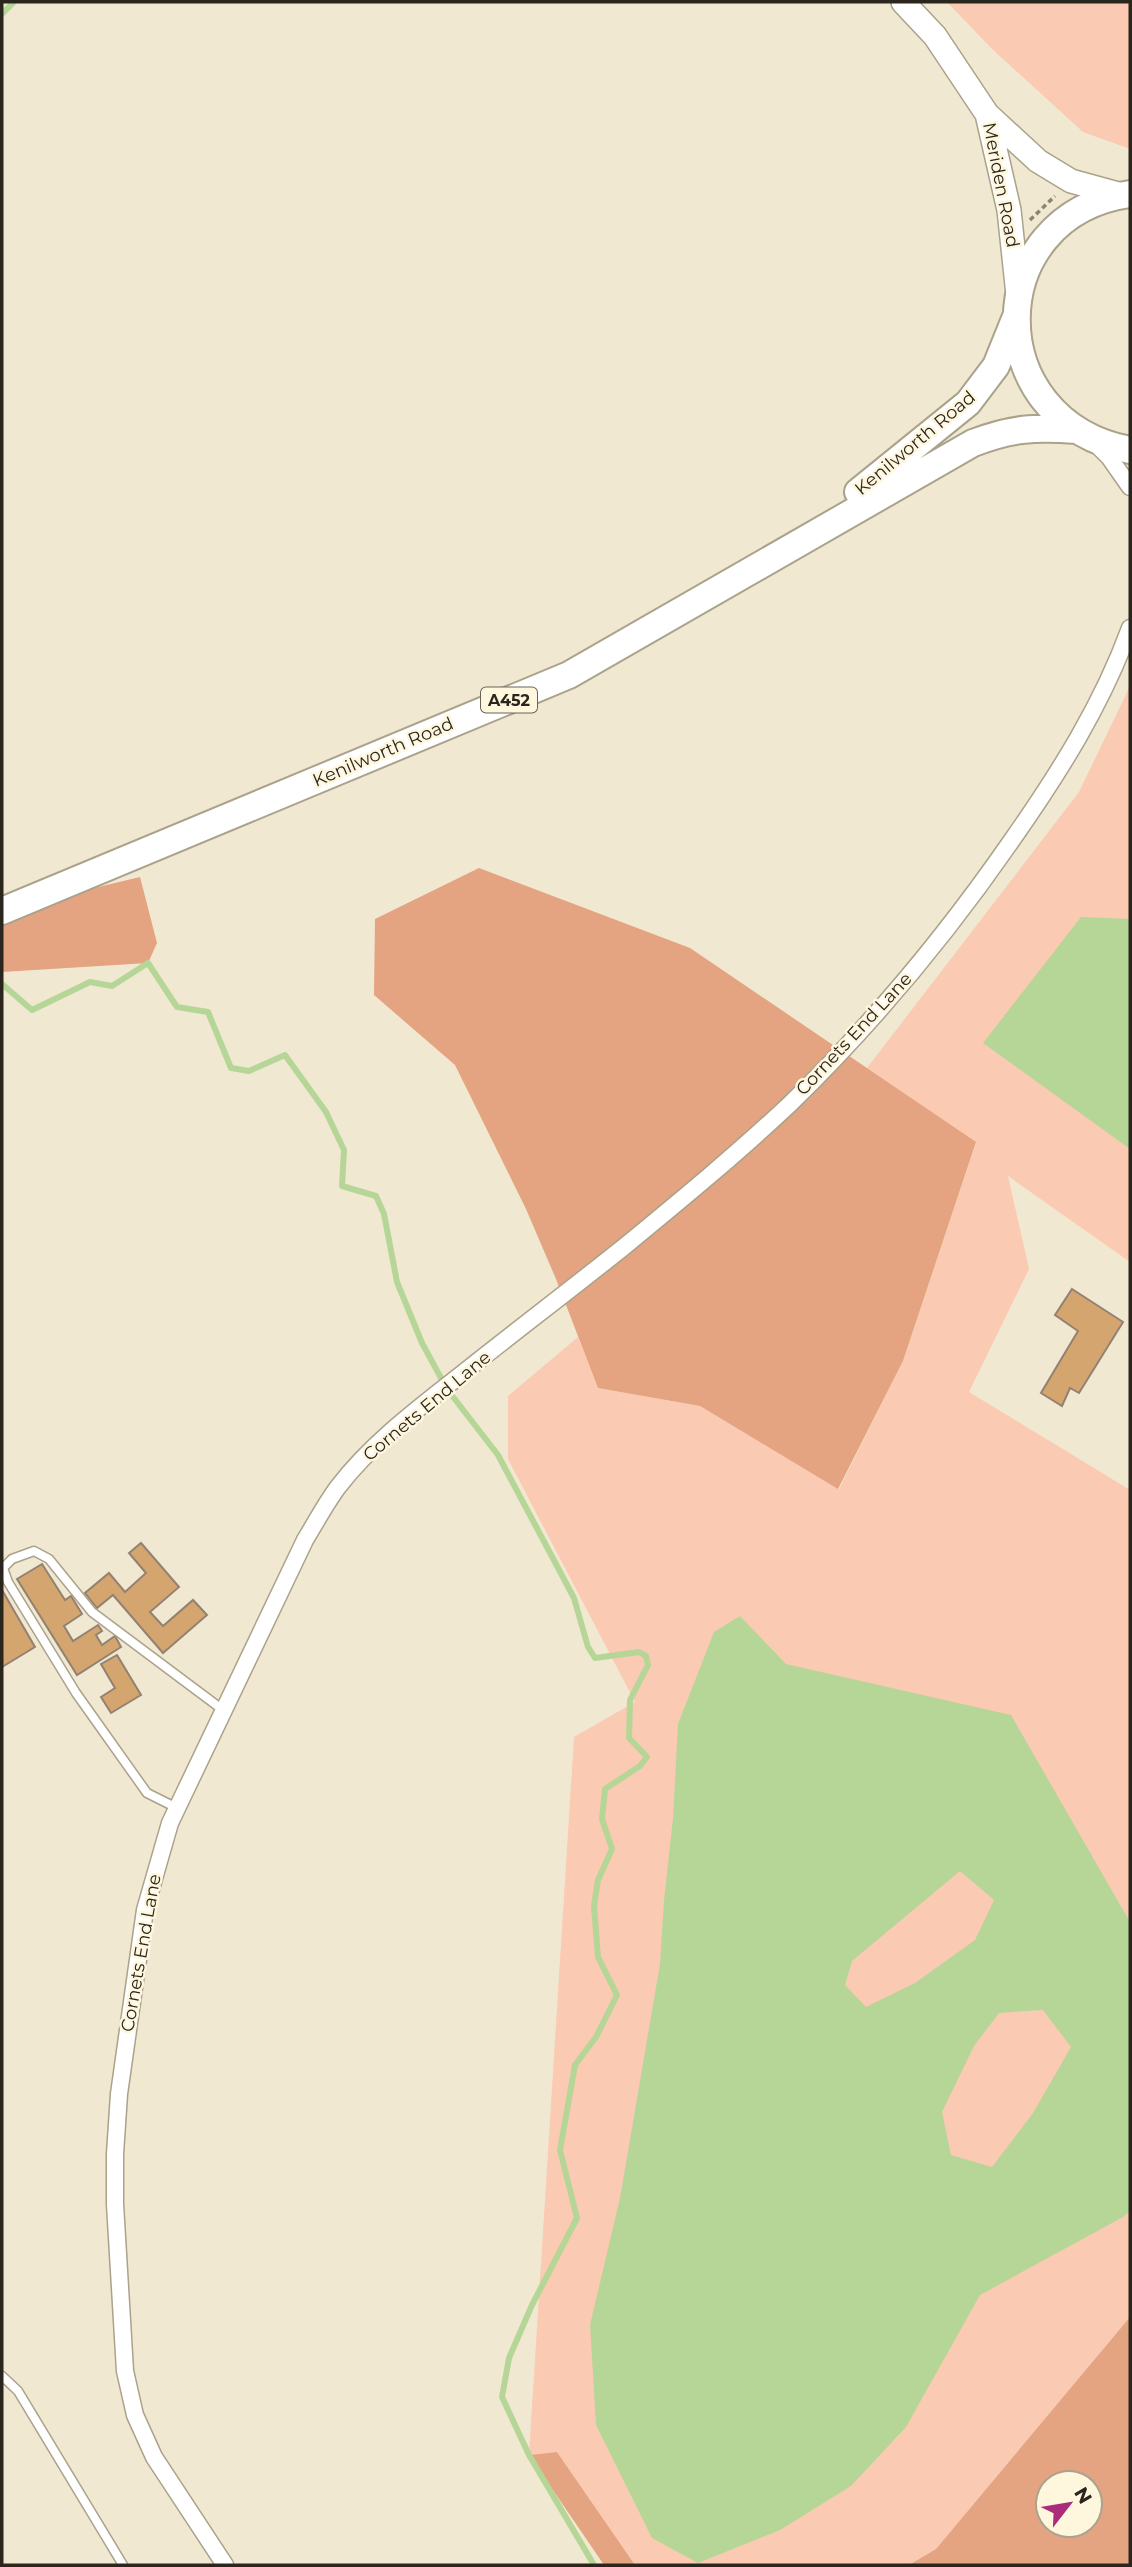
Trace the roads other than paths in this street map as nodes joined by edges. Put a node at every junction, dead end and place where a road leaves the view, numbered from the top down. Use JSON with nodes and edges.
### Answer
{"nodes":[{"id":1,"x":903,"y":2,"type":"edge"},
{"id":2,"x":987,"y":114,"type":"junction"},
{"id":3,"x":1126,"y":194,"type":"edge"},
{"id":4,"x":1017,"y":308,"type":"junction"},
{"id":5,"x":1081,"y":433,"type":"junction"},
{"id":6,"x":1130,"y":450,"type":"edge"},
{"id":7,"x":1130,"y":487,"type":"edge"},
{"id":8,"x":789,"y":549,"type":"junction"},
{"id":9,"x":1130,"y":628,"type":"edge"},
{"id":10,"x":2,"y":911,"type":"edge"},
{"id":11,"x":223,"y":1710,"type":"junction"},
{"id":12,"x":177,"y":1808,"type":"junction"},
{"id":13,"x":2,"y":2376,"type":"edge"},
{"id":14,"x":123,"y":2565,"type":"edge"},
{"id":15,"x":225,"y":2565,"type":"edge"}],
"edges":[{"from":1,"to":2,"type":"main road","name":"Meriden Road"},
{"from":2,"to":3,"type":"main road","name":"Meriden Road"},
{"from":2,"to":4,"type":"main road","name":"Meriden Road"},
{"from":3,"to":4,"type":"highway","name":"Kenilworth Road"},
{"from":4,"to":5,"type":"highway"},
{"from":4,"to":8,"type":"highway","name":"Kenilworth Road","number":"A452"},
{"from":5,"to":6,"type":"highway"},
{"from":5,"to":7,"type":"street"},
{"from":5,"to":8,"type":"highway","name":"Kenilworth Road","number":"A452"},
{"from":8,"to":10,"type":"highway","name":"Kenilworth Road","number":"A452"},
{"from":9,"to":11,"type":"street","name":"Cornets End Lane"},
{"from":11,"to":12,"type":"street","name":"Cornets End Lane"},
{"from":11,"to":12,"type":"lane"},
{"from":12,"to":15,"type":"street","name":"Cornets End Lane"},
{"from":13,"to":14,"type":"lane"}]}
